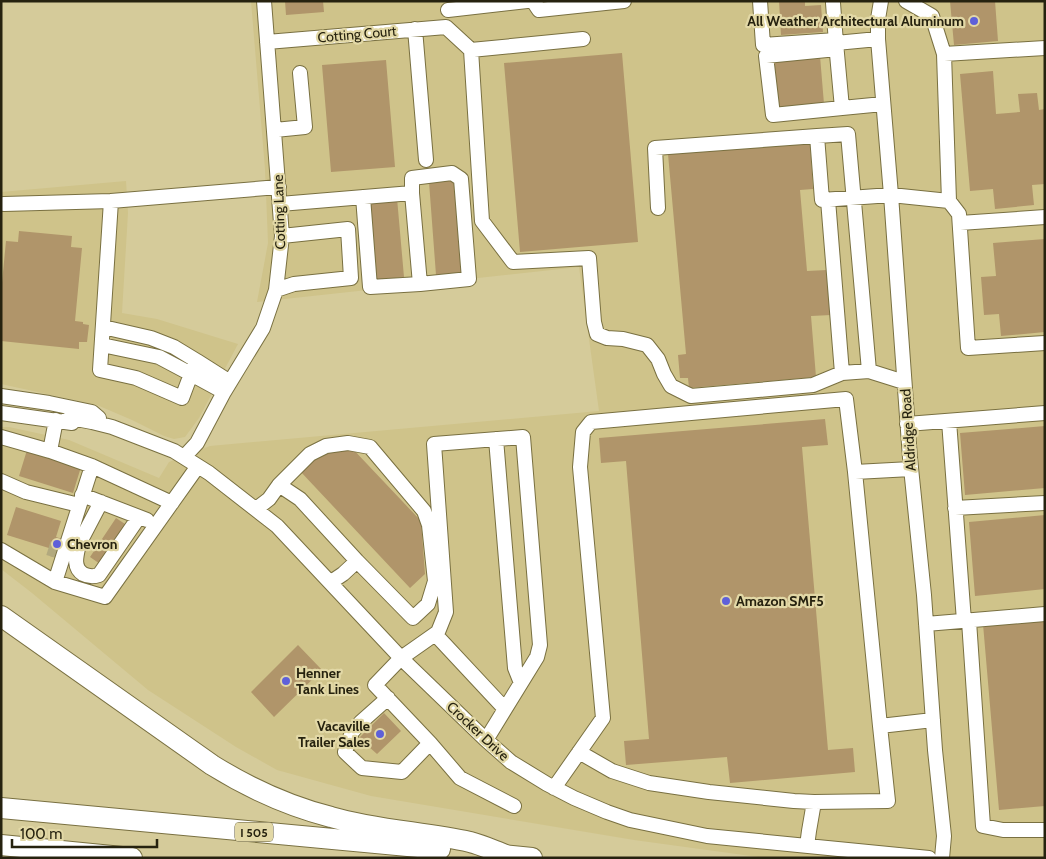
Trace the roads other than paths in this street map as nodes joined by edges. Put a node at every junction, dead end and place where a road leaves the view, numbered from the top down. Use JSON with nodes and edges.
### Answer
{"nodes":[{"id":1,"x":264,"y":1,"type":"edge"},
{"id":2,"x":527,"y":1,"type":"edge"},
{"id":3,"x":533,"y":1,"type":"edge"},
{"id":4,"x":624,"y":1,"type":"edge"},
{"id":5,"x":760,"y":1,"type":"edge"},
{"id":6,"x":906,"y":1,"type":"edge"},
{"id":7,"x":880,"y":2,"type":"edge"},
{"id":8,"x":833,"y":3,"type":"dead end"},
{"id":9,"x":449,"y":6,"type":"edge"},
{"id":10,"x":446,"y":27,"type":"junction"},
{"id":11,"x":415,"y":29,"type":"junction"},
{"id":12,"x":583,"y":39,"type":"dead end"},
{"id":13,"x":878,"y":39,"type":"junction"},
{"id":14,"x":268,"y":42,"type":"junction"},
{"id":15,"x":836,"y":44,"type":"junction"},
{"id":16,"x":1045,"y":48,"type":"edge"},
{"id":17,"x":471,"y":50,"type":"junction"},
{"id":18,"x":944,"y":54,"type":"junction"},
{"id":19,"x":300,"y":73,"type":"dead end"},
{"id":20,"x":884,"y":104,"type":"junction"},
{"id":21,"x":842,"y":108,"type":"junction"},
{"id":22,"x":274,"y":130,"type":"junction"},
{"id":23,"x":817,"y":136,"type":"junction"},
{"id":24,"x":426,"y":160,"type":"dead end"},
{"id":25,"x":279,"y":187,"type":"junction"},
{"id":26,"x":412,"y":193,"type":"junction"},
{"id":27,"x":891,"y":195,"type":"junction"},
{"id":28,"x":363,"y":197,"type":"junction"},
{"id":29,"x":853,"y":198,"type":"junction"},
{"id":30,"x":828,"y":200,"type":"junction"},
{"id":31,"x":949,"y":201,"type":"junction"},
{"id":32,"x":111,"y":202,"type":"junction"},
{"id":33,"x":4,"y":204,"type":"dead end"},
{"id":34,"x":280,"y":204,"type":"junction"},
{"id":35,"x":658,"y":208,"type":"dead end"},
{"id":36,"x":1045,"y":217,"type":"edge"},
{"id":37,"x":960,"y":223,"type":"junction"},
{"id":38,"x":282,"y":236,"type":"junction"},
{"id":39,"x":420,"y":284,"type":"junction"},
{"id":40,"x":276,"y":290,"type":"junction"},
{"id":41,"x":103,"y":327,"type":"junction"},
{"id":42,"x":1045,"y":343,"type":"edge"},
{"id":43,"x":102,"y":345,"type":"junction"},
{"id":44,"x":198,"y":361,"type":"junction"},
{"id":45,"x":869,"y":371,"type":"junction"},
{"id":46,"x":191,"y":374,"type":"junction"},
{"id":47,"x":842,"y":374,"type":"junction"},
{"id":48,"x":904,"y":382,"type":"junction"},
{"id":49,"x":227,"y":387,"type":"junction"},
{"id":50,"x":1,"y":396,"type":"edge"},
{"id":51,"x":1,"y":413,"type":"edge"},
{"id":52,"x":1045,"y":413,"type":"edge"},
{"id":53,"x":59,"y":421,"type":"junction"},
{"id":54,"x":949,"y":421,"type":"junction"},
{"id":55,"x":907,"y":424,"type":"junction"},
{"id":56,"x":112,"y":427,"type":"junction"},
{"id":57,"x":1,"y":438,"type":"edge"},
{"id":58,"x":496,"y":439,"type":"junction"},
{"id":59,"x":50,"y":451,"type":"junction"},
{"id":60,"x":184,"y":457,"type":"junction"},
{"id":61,"x":92,"y":466,"type":"junction"},
{"id":62,"x":198,"y":466,"type":"junction"},
{"id":63,"x":911,"y":469,"type":"junction"},
{"id":64,"x":855,"y":472,"type":"junction"},
{"id":65,"x":1,"y":481,"type":"edge"},
{"id":66,"x":280,"y":485,"type":"junction"},
{"id":67,"x":101,"y":502,"type":"junction"},
{"id":68,"x":172,"y":503,"type":"junction"},
{"id":69,"x":1045,"y":503,"type":"edge"},
{"id":70,"x":79,"y":505,"type":"junction"},
{"id":71,"x":955,"y":508,"type":"junction"},
{"id":72,"x":256,"y":510,"type":"junction"},
{"id":73,"x":139,"y":517,"type":"junction"},
{"id":74,"x":157,"y":524,"type":"junction"},
{"id":75,"x":68,"y":543,"type":"junction"},
{"id":76,"x":1,"y":550,"type":"edge"},
{"id":77,"x":53,"y":556,"type":"tunnel mouth"},
{"id":78,"x":357,"y":561,"type":"junction"},
{"id":79,"x":50,"y":579,"type":"junction"},
{"id":80,"x":331,"y":582,"type":"junction"},
{"id":81,"x":1045,"y":614,"type":"edge"},
{"id":82,"x":1,"y":616,"type":"edge"},
{"id":83,"x":967,"y":621,"type":"junction"},
{"id":84,"x":926,"y":624,"type":"junction"},
{"id":85,"x":435,"y":634,"type":"junction"},
{"id":86,"x":401,"y":658,"type":"junction"},
{"id":87,"x":521,"y":683,"type":"junction"},
{"id":88,"x":388,"y":698,"type":"junction"},
{"id":89,"x":505,"y":709,"type":"junction"},
{"id":90,"x":933,"y":720,"type":"junction"},
{"id":91,"x":880,"y":726,"type":"junction"},
{"id":92,"x":486,"y":740,"type":"junction"},
{"id":93,"x":430,"y":743,"type":"junction"},
{"id":94,"x":579,"y":752,"type":"junction"},
{"id":95,"x":554,"y":788,"type":"junction"},
{"id":96,"x":814,"y":802,"type":"junction"},
{"id":97,"x":514,"y":806,"type":"dead end"},
{"id":98,"x":1,"y":808,"type":"edge"},
{"id":99,"x":1045,"y":830,"type":"edge"},
{"id":100,"x":1,"y":845,"type":"edge"},
{"id":101,"x":807,"y":846,"type":"junction"},
{"id":102,"x":506,"y":855,"type":"junction"},
{"id":103,"x":132,"y":858,"type":"edge"},
{"id":104,"x":532,"y":858,"type":"edge"},
{"id":105,"x":929,"y":858,"type":"edge"},
{"id":106,"x":942,"y":858,"type":"edge"}],
"edges":[{"from":1,"to":14,"type":"street","name":"Cotting Lane"},
{"from":2,"to":9,"type":"street"},
{"from":3,"to":4,"type":"street"},
{"from":5,"to":15,"type":"street"},
{"from":6,"to":18,"type":"street"},
{"from":7,"to":13,"type":"street","name":"Aldridge Road"},
{"from":8,"to":15,"type":"street"},
{"from":9,"to":10,"type":"street"},
{"from":10,"to":11,"type":"street","name":"Cotting Court"},
{"from":10,"to":17,"type":"street"},
{"from":11,"to":14,"type":"street","name":"Cotting Court"},
{"from":11,"to":24,"type":"street"},
{"from":12,"to":17,"type":"street"},
{"from":13,"to":15,"type":"street"},
{"from":13,"to":20,"type":"street","name":"Aldridge Road"},
{"from":14,"to":22,"type":"street","name":"Cotting Lane"},
{"from":15,"to":21,"type":"street"},
{"from":15,"to":21,"type":"street"},
{"from":16,"to":18,"type":"street"},
{"from":17,"to":47,"type":"street"},
{"from":18,"to":31,"type":"street"},
{"from":19,"to":22,"type":"street"},
{"from":20,"to":21,"type":"street"},
{"from":20,"to":27,"type":"street","name":"Aldridge Road"},
{"from":22,"to":25,"type":"street","name":"Cotting Lane"},
{"from":23,"to":29,"type":"street"},
{"from":23,"to":30,"type":"street"},
{"from":23,"to":35,"type":"street"},
{"from":25,"to":32,"type":"street"},
{"from":25,"to":34,"type":"street","name":"Cotting Lane"},
{"from":26,"to":28,"type":"street"},
{"from":26,"to":39,"type":"street"},
{"from":26,"to":39,"type":"street"},
{"from":27,"to":29,"type":"street"},
{"from":27,"to":31,"type":"street"},
{"from":27,"to":48,"type":"street","name":"Aldridge Road"},
{"from":28,"to":34,"type":"street"},
{"from":28,"to":39,"type":"street"},
{"from":29,"to":30,"type":"street"},
{"from":29,"to":45,"type":"street"},
{"from":30,"to":47,"type":"street"},
{"from":31,"to":37,"type":"street"},
{"from":32,"to":33,"type":"street"},
{"from":32,"to":41,"type":"street"},
{"from":34,"to":38,"type":"street","name":"Cotting Lane"},
{"from":36,"to":37,"type":"street"},
{"from":37,"to":42,"type":"street"},
{"from":38,"to":40,"type":"street","name":"Cotting Lane"},
{"from":38,"to":40,"type":"street"},
{"from":40,"to":49,"type":"street","name":"Cotting Lane"},
{"from":41,"to":43,"type":"street"},
{"from":41,"to":44,"type":"street"},
{"from":43,"to":46,"type":"street"},
{"from":43,"to":46,"type":"street"},
{"from":44,"to":46,"type":"street"},
{"from":44,"to":49,"type":"street"},
{"from":45,"to":47,"type":"street"},
{"from":45,"to":48,"type":"street"},
{"from":46,"to":49,"type":"street"},
{"from":48,"to":55,"type":"street","name":"Aldridge Road"},
{"from":49,"to":60,"type":"street","name":"Cotting Lane"},
{"from":50,"to":56,"type":"street","name":"Crocker Drive"},
{"from":51,"to":53,"type":"street","name":"Crocker Drive"},
{"from":52,"to":54,"type":"street"},
{"from":53,"to":56,"type":"street","name":"Crocker Drive"},
{"from":53,"to":59,"type":"street"},
{"from":54,"to":55,"type":"street"},
{"from":54,"to":71,"type":"street"},
{"from":55,"to":63,"type":"street","name":"Aldridge Road"},
{"from":56,"to":60,"type":"street","name":"Crocker Drive"},
{"from":57,"to":59,"type":"street"},
{"from":58,"to":85,"type":"street"},
{"from":58,"to":87,"type":"street"},
{"from":58,"to":87,"type":"street"},
{"from":59,"to":61,"type":"street"},
{"from":60,"to":62,"type":"street","name":"Crocker Drive"},
{"from":61,"to":68,"type":"street"},
{"from":61,"to":70,"type":"street"},
{"from":62,"to":68,"type":"street"},
{"from":62,"to":72,"type":"street","name":"Crocker Drive"},
{"from":63,"to":64,"type":"street"},
{"from":63,"to":84,"type":"street","name":"Aldridge Road"},
{"from":64,"to":91,"type":"street"},
{"from":64,"to":94,"type":"street"},
{"from":65,"to":70,"type":"street"},
{"from":66,"to":72,"type":"street"},
{"from":66,"to":78,"type":"street"},
{"from":66,"to":78,"type":"street"},
{"from":67,"to":70,"type":"street"},
{"from":67,"to":73,"type":"street"},
{"from":67,"to":75,"type":"street"},
{"from":68,"to":74,"type":"street"},
{"from":69,"to":71,"type":"street"},
{"from":70,"to":75,"type":"street"},
{"from":71,"to":83,"type":"street"},
{"from":72,"to":80,"type":"street","name":"Crocker Drive"},
{"from":73,"to":74,"type":"street"},
{"from":73,"to":75,"type":"street"},
{"from":74,"to":79,"type":"street"},
{"from":75,"to":79,"type":"street"},
{"from":76,"to":79,"type":"street"},
{"from":77,"to":79,"type":"street"},
{"from":78,"to":80,"type":"street"},
{"from":80,"to":86,"type":"street","name":"Crocker Drive"},
{"from":81,"to":83,"type":"street"},
{"from":82,"to":102,"type":"highway"},
{"from":83,"to":84,"type":"street"},
{"from":83,"to":99,"type":"street"},
{"from":84,"to":90,"type":"street","name":"Aldridge Road"},
{"from":85,"to":86,"type":"street"},
{"from":85,"to":89,"type":"street"},
{"from":86,"to":88,"type":"street"},
{"from":86,"to":92,"type":"street","name":"Crocker Drive"},
{"from":87,"to":89,"type":"street"},
{"from":88,"to":93,"type":"street"},
{"from":88,"to":93,"type":"street"},
{"from":89,"to":92,"type":"street"},
{"from":90,"to":91,"type":"street"},
{"from":90,"to":106,"type":"street","name":"Aldridge Road"},
{"from":91,"to":96,"type":"street"},
{"from":92,"to":95,"type":"street","name":"Crocker Drive"},
{"from":93,"to":97,"type":"street"},
{"from":94,"to":95,"type":"street"},
{"from":94,"to":96,"type":"street"},
{"from":95,"to":101,"type":"street","name":"Crocker Drive"},
{"from":96,"to":101,"type":"street"},
{"from":98,"to":102,"type":"highway","number":"I 505"},
{"from":100,"to":103,"type":"highway"},
{"from":101,"to":105,"type":"street","name":"Crocker Drive"},
{"from":102,"to":104,"type":"highway","number":"I 505"}]}
